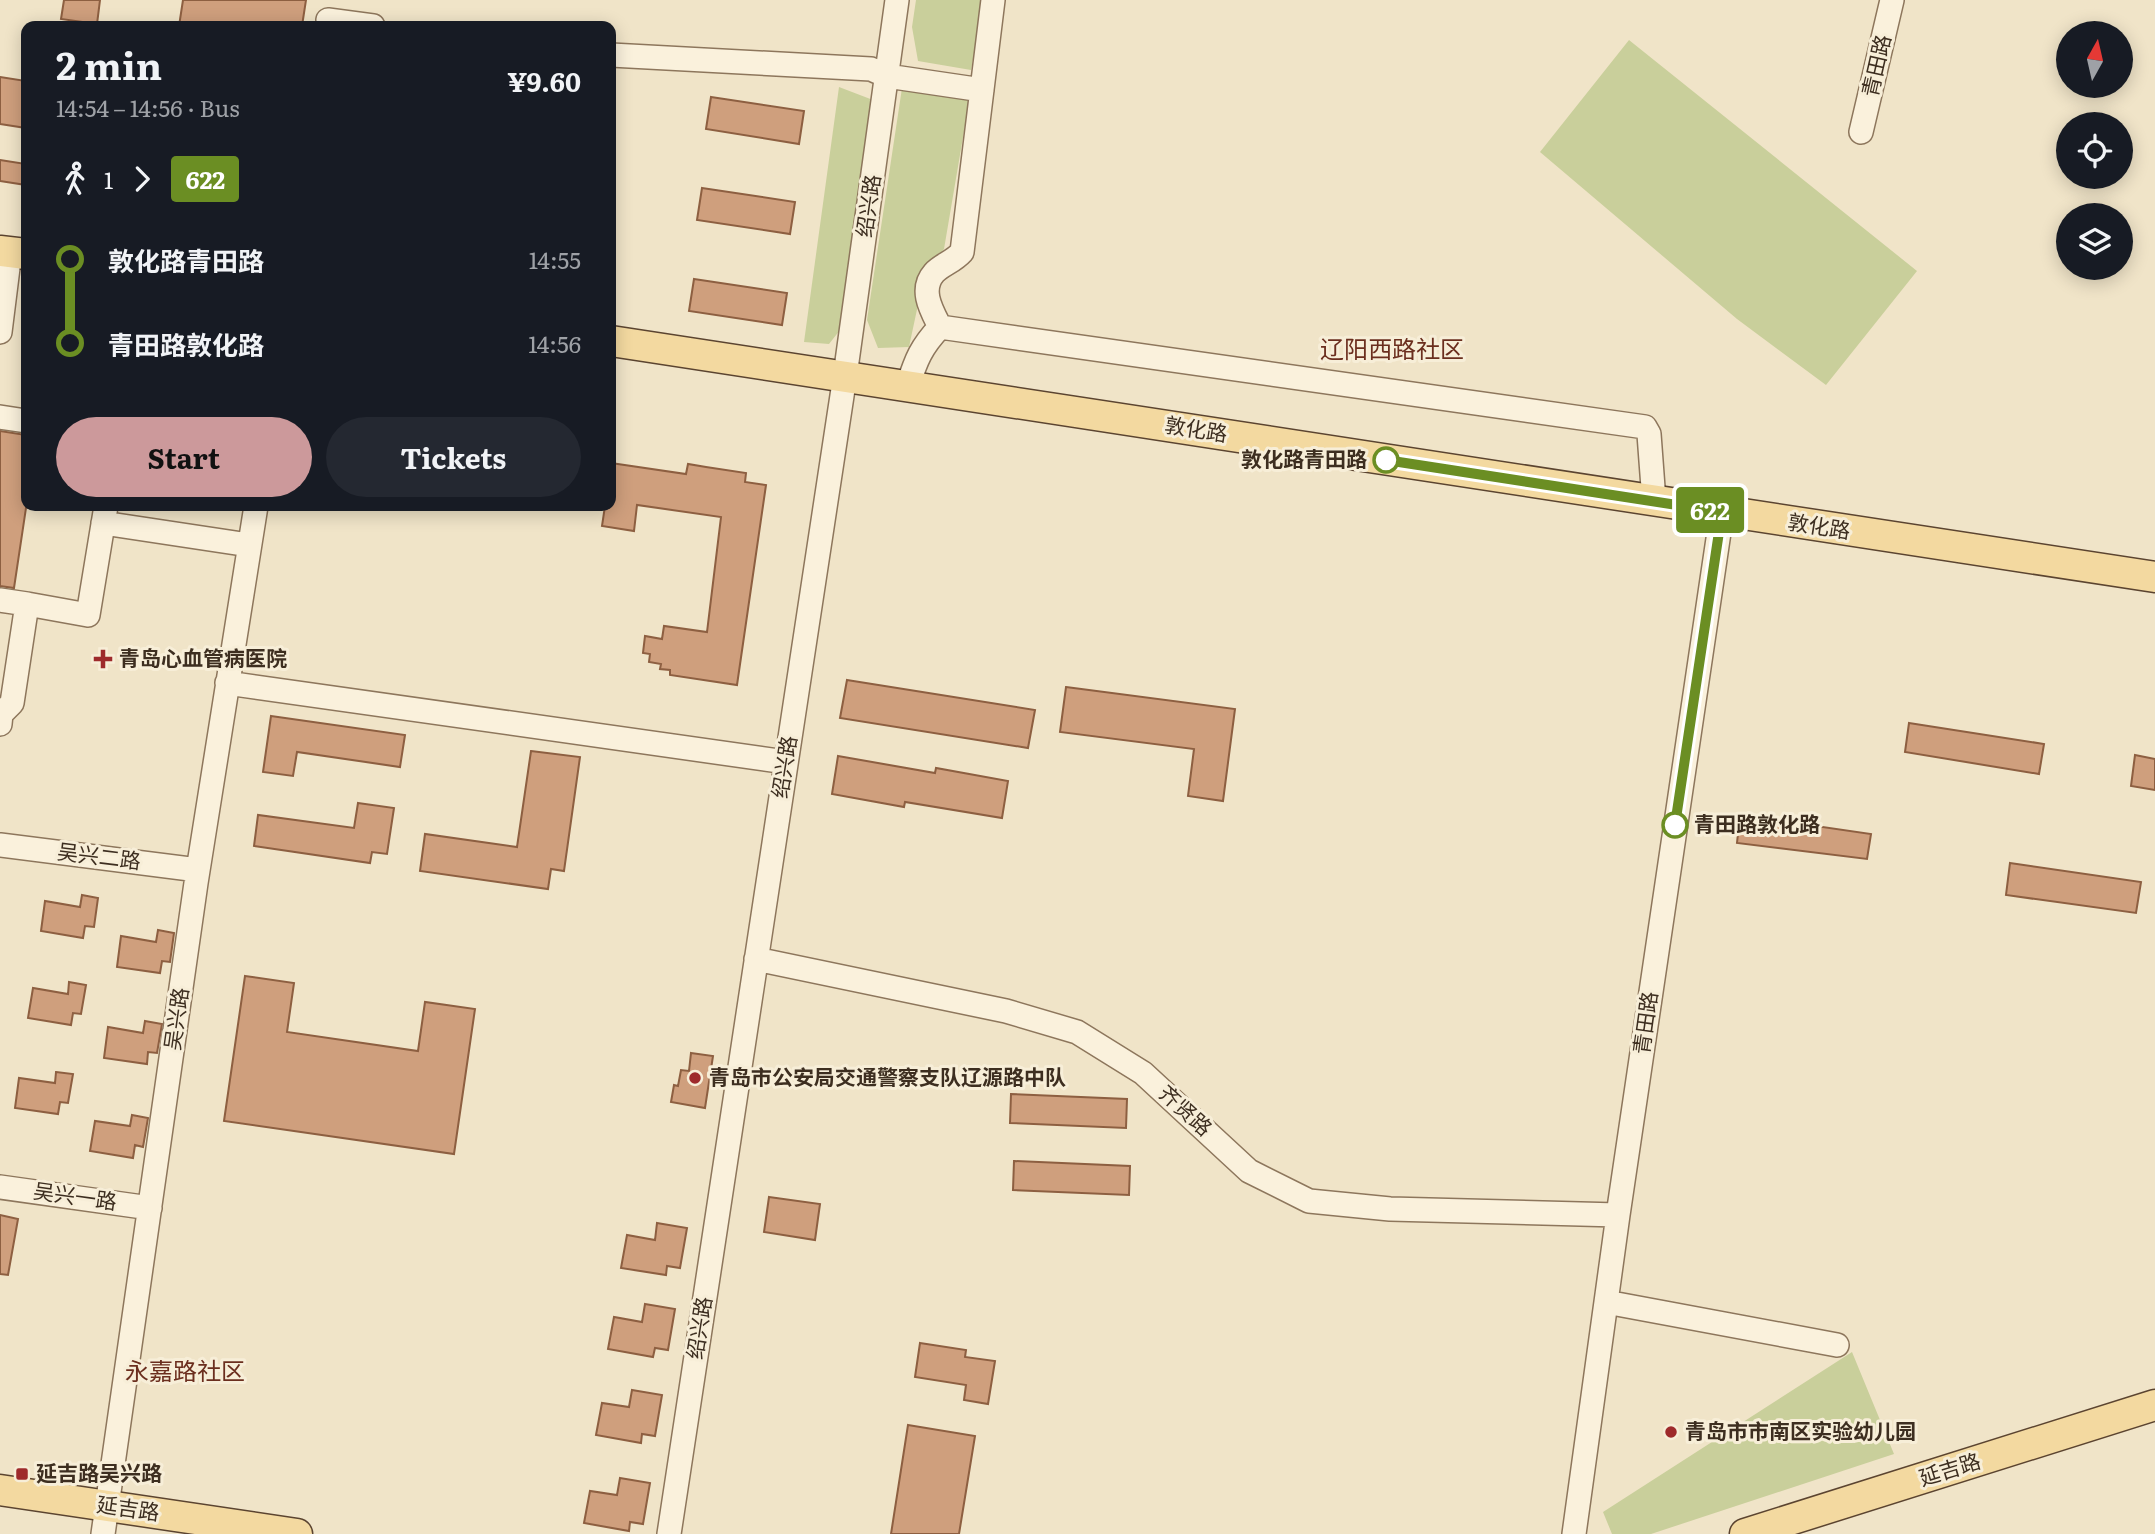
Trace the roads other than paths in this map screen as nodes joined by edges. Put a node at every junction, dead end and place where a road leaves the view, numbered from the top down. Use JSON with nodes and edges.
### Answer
{"nodes":[{"id":1,"x":897,"y":0,"type":"edge"},
{"id":2,"x":993,"y":0,"type":"edge"},
{"id":3,"x":1892,"y":0,"type":"edge"},
{"id":4,"x":328,"y":16,"type":"edge"},
{"id":5,"x":350,"y":21,"type":"edge"},
{"id":6,"x":616,"y":55,"type":"edge"},
{"id":7,"x":887,"y":76,"type":"junction"},
{"id":8,"x":982,"y":90,"type":"junction"},
{"id":9,"x":1861,"y":132,"type":"dead end"},
{"id":10,"x":12,"y":252,"type":"edge"},
{"id":11,"x":940,"y":327,"type":"junction"},
{"id":12,"x":0,"y":332,"type":"edge"},
{"id":13,"x":616,"y":342,"type":"edge"},
{"id":14,"x":845,"y":376,"type":"junction"},
{"id":15,"x":908,"y":386,"type":"junction"},
{"id":16,"x":0,"y":417,"type":"edge"},
{"id":17,"x":21,"y":420,"type":"edge"},
{"id":18,"x":1654,"y":502,"type":"junction"},
{"id":19,"x":255,"y":511,"type":"edge"},
{"id":20,"x":1722,"y":512,"type":"junction"},
{"id":21,"x":104,"y":515,"type":"edge"},
{"id":22,"x":249,"y":545,"type":"junction"},
{"id":23,"x":2155,"y":577,"type":"edge"},
{"id":24,"x":0,"y":600,"type":"edge"},
{"id":25,"x":27,"y":604,"type":"junction"},
{"id":26,"x":227,"y":683,"type":"junction"},
{"id":27,"x":0,"y":724,"type":"edge"},
{"id":28,"x":786,"y":762,"type":"junction"},
{"id":29,"x":0,"y":845,"type":"edge"},
{"id":30,"x":198,"y":870,"type":"junction"},
{"id":31,"x":756,"y":959,"type":"junction"},
{"id":32,"x":0,"y":1187,"type":"edge"},
{"id":33,"x":150,"y":1208,"type":"junction"},
{"id":34,"x":1618,"y":1215,"type":"junction"},
{"id":35,"x":1606,"y":1302,"type":"junction"},
{"id":36,"x":1837,"y":1345,"type":"dead end"},
{"id":37,"x":2155,"y":1405,"type":"edge"},
{"id":38,"x":0,"y":1490,"type":"edge"},
{"id":39,"x":105,"y":1520,"type":"edge"},
{"id":40,"x":297,"y":1534,"type":"edge"},
{"id":41,"x":669,"y":1534,"type":"edge"},
{"id":42,"x":1574,"y":1534,"type":"edge"},
{"id":43,"x":1745,"y":1534,"type":"edge"}],
"edges":[{"from":1,"to":7,"type":"street","name":"绍兴路"},
{"from":2,"to":8,"type":"street"},
{"from":3,"to":9,"type":"street","name":"青田路"},
{"from":4,"to":5,"type":"street"},
{"from":6,"to":7,"type":"street"},
{"from":7,"to":8,"type":"street"},
{"from":7,"to":14,"type":"street","name":"绍兴路"},
{"from":8,"to":11,"type":"street"},
{"from":10,"to":12,"type":"street"},
{"from":11,"to":15,"type":"street"},
{"from":11,"to":18,"type":"street"},
{"from":13,"to":14,"type":"main road","name":"敦化路"},
{"from":14,"to":15,"type":"main road","name":"敦化路"},
{"from":14,"to":28,"type":"street","name":"绍兴路"},
{"from":15,"to":18,"type":"main road","name":"敦化路"},
{"from":16,"to":17,"type":"street"},
{"from":18,"to":20,"type":"main road","name":"敦化路"},
{"from":19,"to":22,"type":"street","name":"吴兴路"},
{"from":20,"to":23,"type":"main road","name":"敦化路"},
{"from":20,"to":34,"type":"street","name":"青田路"},
{"from":21,"to":22,"type":"street"},
{"from":21,"to":25,"type":"street"},
{"from":22,"to":26,"type":"street","name":"吴兴路"},
{"from":24,"to":25,"type":"street"},
{"from":25,"to":27,"type":"street"},
{"from":26,"to":28,"type":"street"},
{"from":26,"to":30,"type":"street","name":"吴兴路"},
{"from":28,"to":31,"type":"street","name":"绍兴路"},
{"from":29,"to":30,"type":"street","name":"吴兴二路"},
{"from":30,"to":33,"type":"street","name":"吴兴路"},
{"from":31,"to":34,"type":"street","name":"齐贤路"},
{"from":31,"to":41,"type":"street","name":"绍兴路"},
{"from":32,"to":33,"type":"street","name":"吴兴一路"},
{"from":33,"to":39,"type":"street","name":"吴兴路"},
{"from":34,"to":35,"type":"street","name":"青田路"},
{"from":35,"to":36,"type":"street"},
{"from":35,"to":42,"type":"street","name":"青田路"},
{"from":37,"to":43,"type":"main road","name":"延吉路"},
{"from":38,"to":39,"type":"main road","name":"延吉路"},
{"from":39,"to":40,"type":"main road","name":"延吉路"}]}
